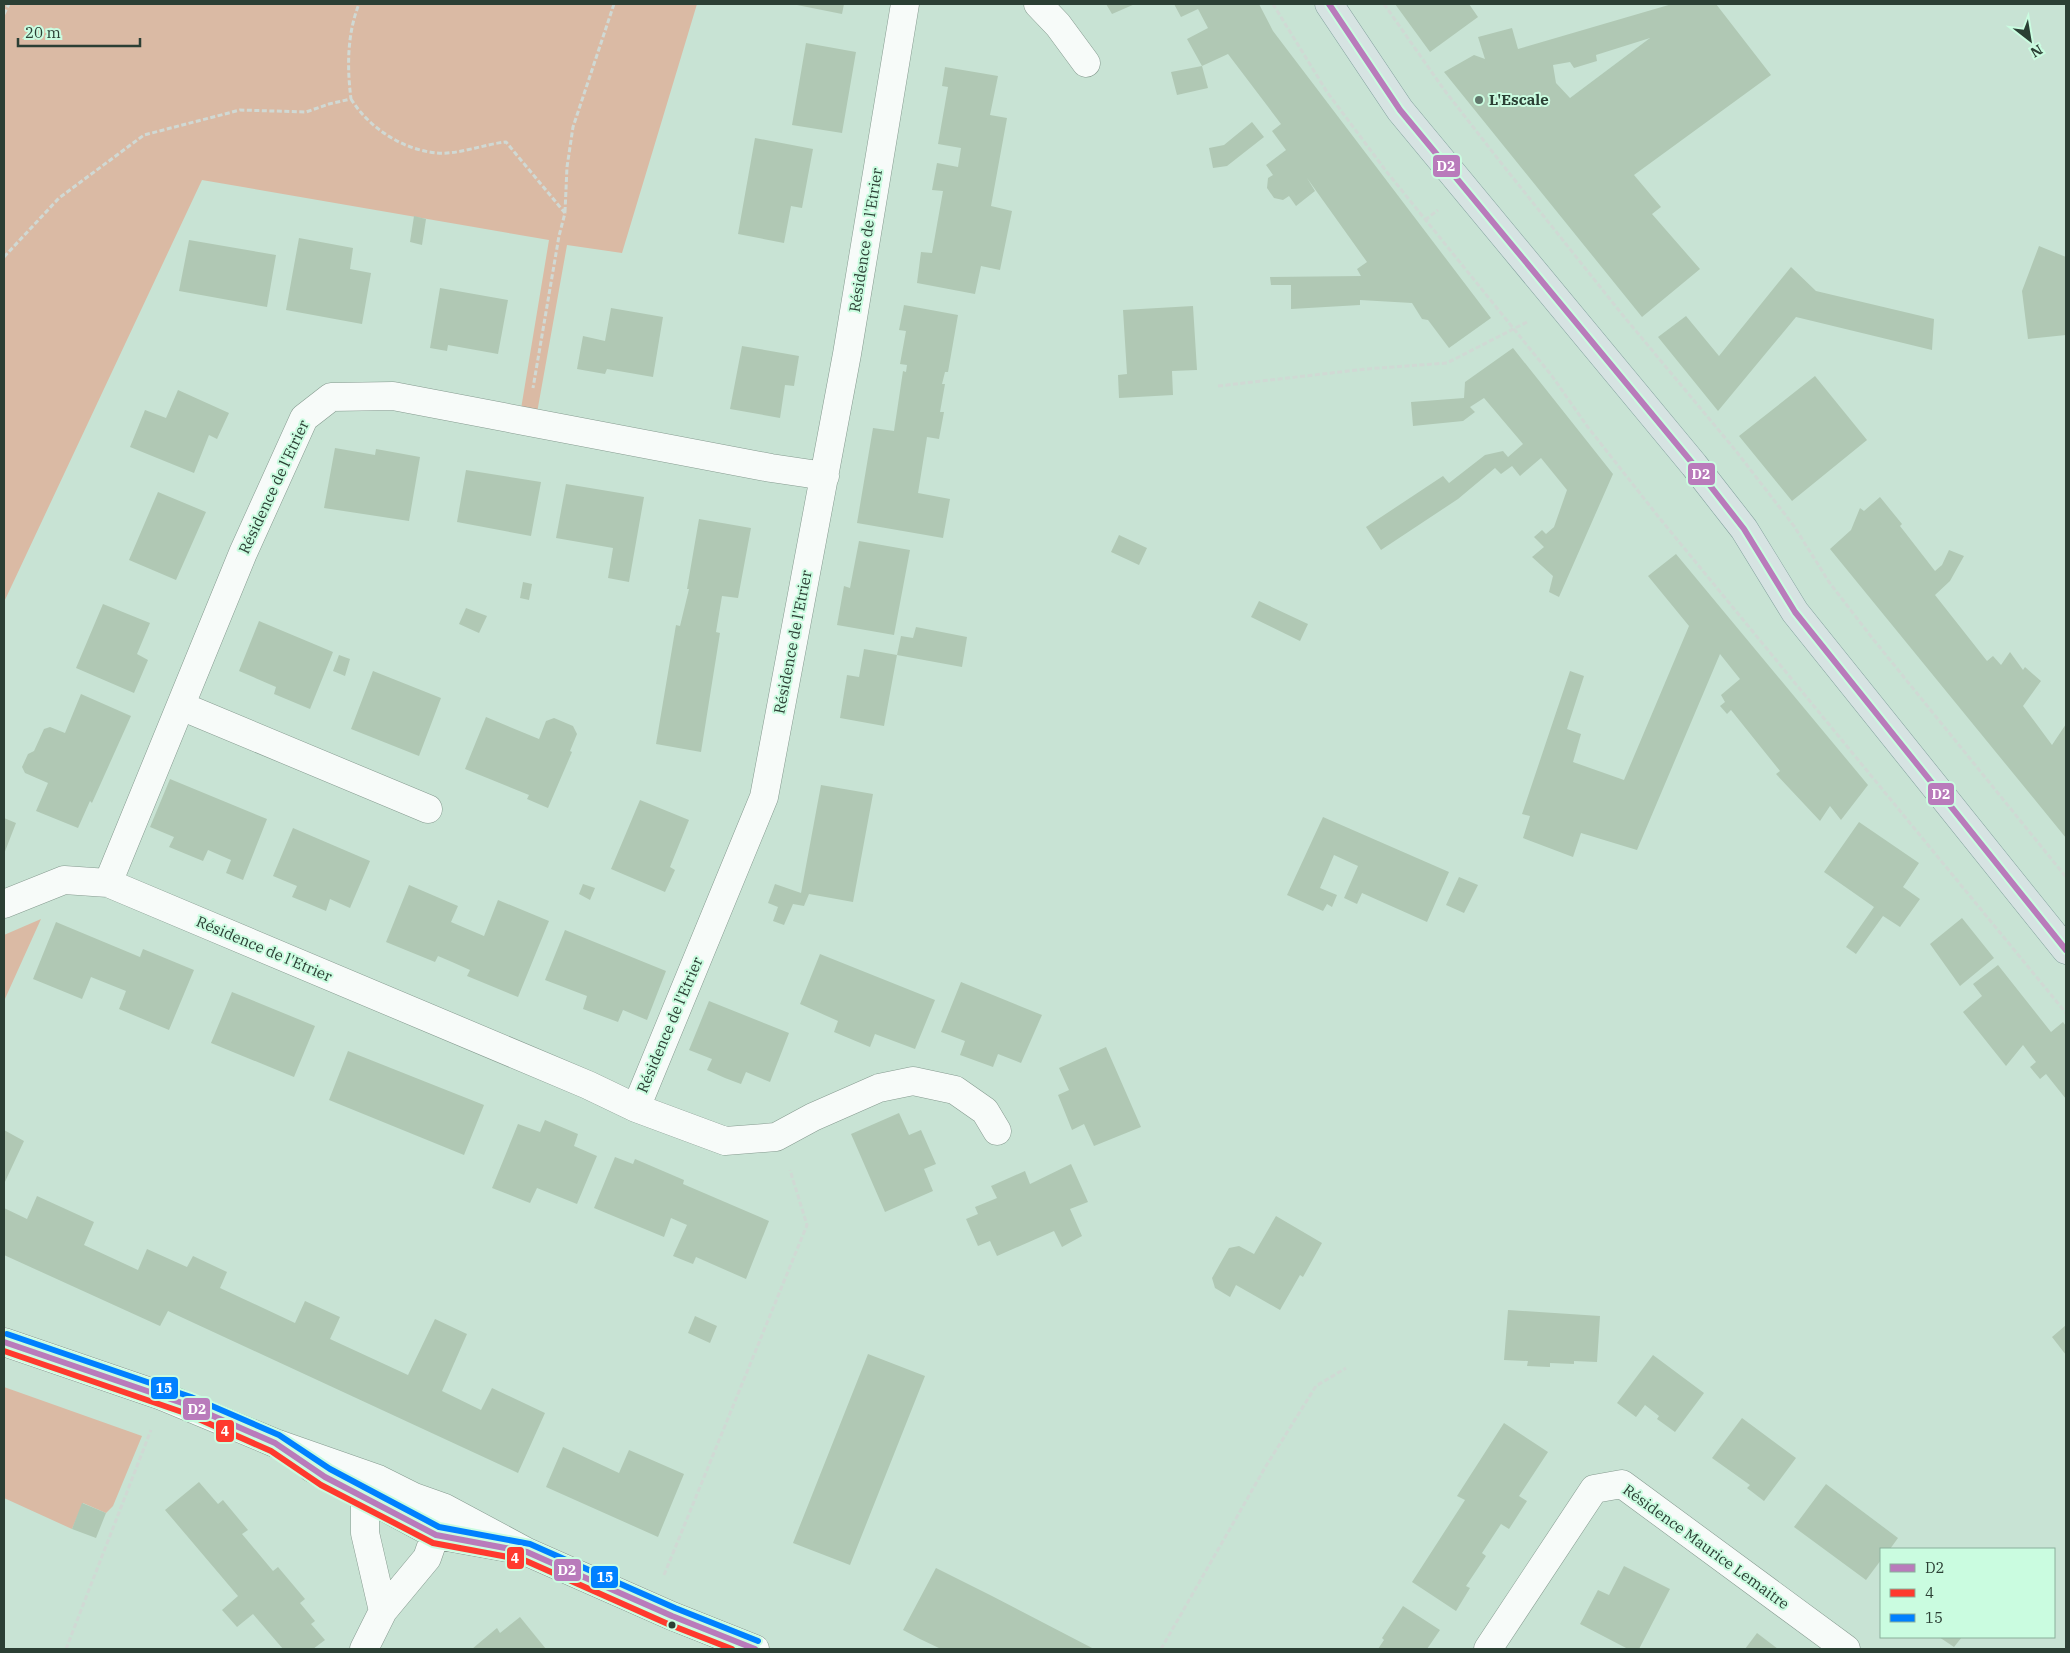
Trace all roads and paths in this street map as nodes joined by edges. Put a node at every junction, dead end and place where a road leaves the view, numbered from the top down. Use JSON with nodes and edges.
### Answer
{"nodes":[{"id":1,"x":9,"y":4,"type":"edge"},
{"id":2,"x":359,"y":4,"type":"edge"},
{"id":3,"x":614,"y":4,"type":"edge"},
{"id":4,"x":905,"y":4,"type":"edge"},
{"id":5,"x":1038,"y":4,"type":"edge"},
{"id":6,"x":1273,"y":4,"type":"edge"},
{"id":7,"x":1329,"y":4,"type":"edge"},
{"id":8,"x":4,"y":14,"type":"edge"},
{"id":9,"x":1086,"y":63,"type":"dead end"},
{"id":10,"x":351,"y":99,"type":"junction"},
{"id":11,"x":566,"y":212,"type":"junction"},
{"id":12,"x":4,"y":257,"type":"edge"},
{"id":13,"x":1498,"y":338,"type":"dead end"},
{"id":14,"x":1218,"y":386,"type":"dead end"},
{"id":15,"x":526,"y":422,"type":"junction"},
{"id":16,"x":825,"y":476,"type":"junction"},
{"id":17,"x":181,"y":706,"type":"junction"},
{"id":18,"x":428,"y":809,"type":"dead end"},
{"id":19,"x":108,"y":883,"type":"junction"},
{"id":20,"x":4,"y":904,"type":"edge"},
{"id":21,"x":2066,"y":950,"type":"edge"},
{"id":22,"x":2066,"y":1012,"type":"edge"},
{"id":23,"x":636,"y":1108,"type":"junction"},
{"id":24,"x":997,"y":1132,"type":"dead end"},
{"id":25,"x":776,"y":1137,"type":"junction"},
{"id":26,"x":4,"y":1342,"type":"edge"},
{"id":27,"x":1346,"y":1368,"type":"dead end"},
{"id":28,"x":162,"y":1396,"type":"junction"},
{"id":29,"x":371,"y":1488,"type":"junction"},
{"id":30,"x":445,"y":1508,"type":"junction"},
{"id":31,"x":436,"y":1535,"type":"junction"},
{"id":32,"x":527,"y":1552,"type":"junction"},
{"id":33,"x":648,"y":1606,"type":"junction"},
{"id":34,"x":383,"y":1611,"type":"junction"},
{"id":35,"x":66,"y":1649,"type":"edge"},
{"id":36,"x":364,"y":1649,"type":"edge"},
{"id":37,"x":755,"y":1649,"type":"edge"},
{"id":38,"x":1161,"y":1649,"type":"edge"},
{"id":39,"x":1488,"y":1649,"type":"edge"},
{"id":40,"x":1846,"y":1649,"type":"edge"}],
"edges":[{"from":1,"to":8,"type":"path"},
{"from":2,"to":10,"type":"path"},
{"from":3,"to":11,"type":"path"},
{"from":4,"to":16,"type":"street","name":"Résidence de l'Etrier"},
{"from":5,"to":9,"type":"street"},
{"from":6,"to":22,"type":"path"},
{"from":7,"to":21,"type":"main road"},
{"from":10,"to":11,"type":"path"},
{"from":10,"to":12,"type":"path"},
{"from":11,"to":15,"type":"path"},
{"from":13,"to":14,"type":"path"},
{"from":15,"to":16,"type":"street","name":"Résidence de l'Etrier"},
{"from":15,"to":17,"type":"street","name":"Résidence de l'Etrier"},
{"from":16,"to":23,"type":"street","name":"Résidence de l'Etrier"},
{"from":17,"to":18,"type":"street"},
{"from":17,"to":19,"type":"street","name":"Résidence de l'Etrier"},
{"from":19,"to":20,"type":"street","name":"Résidence de l'Etrier"},
{"from":19,"to":23,"type":"street","name":"Résidence de l'Etrier"},
{"from":23,"to":25,"type":"street"},
{"from":24,"to":25,"type":"street"},
{"from":25,"to":33,"type":"path"},
{"from":26,"to":28,"type":"street"},
{"from":27,"to":38,"type":"path"},
{"from":28,"to":29,"type":"street"},
{"from":28,"to":35,"type":"path"},
{"from":29,"to":30,"type":"street"},
{"from":29,"to":31,"type":"street"},
{"from":29,"to":34,"type":"street"},
{"from":30,"to":31,"type":"street"},
{"from":30,"to":32,"type":"street"},
{"from":31,"to":32,"type":"street"},
{"from":31,"to":34,"type":"street"},
{"from":32,"to":33,"type":"street"},
{"from":33,"to":37,"type":"street"},
{"from":34,"to":36,"type":"street"},
{"from":39,"to":40,"type":"street","name":"Résidence Maurice Lemaitre"}]}
